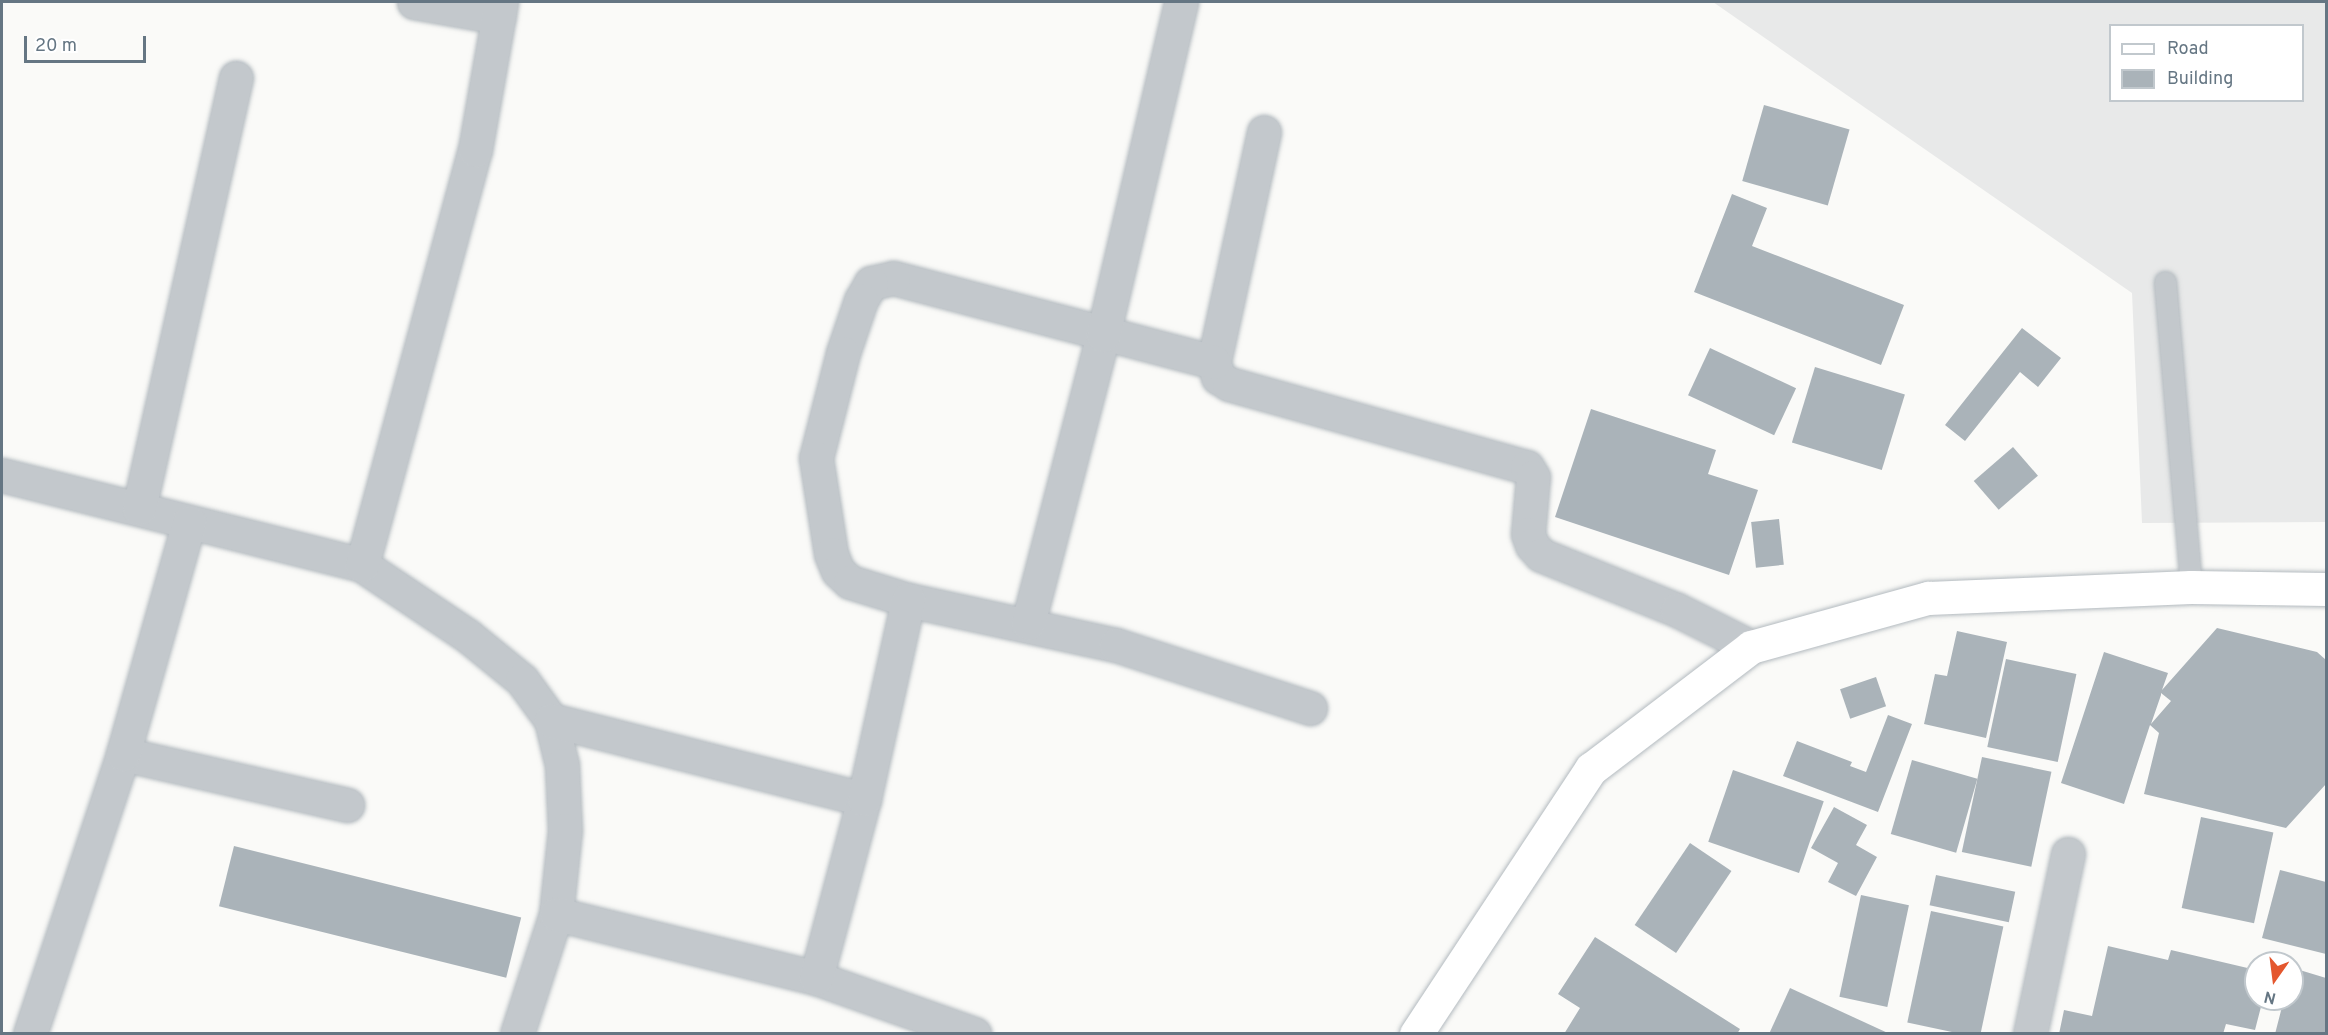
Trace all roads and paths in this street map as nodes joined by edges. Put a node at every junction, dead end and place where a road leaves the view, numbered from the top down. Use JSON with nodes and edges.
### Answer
{"nodes":[{"id":1,"x":414,"y":2,"type":"edge"},
{"id":2,"x":1181,"y":2,"type":"edge"},
{"id":3,"x":500,"y":9,"type":"edge"},
{"id":4,"x":236,"y":78,"type":"dead end"},
{"id":5,"x":1264,"y":132,"type":"dead end"},
{"id":6,"x":2165,"y":282,"type":"dead end"},
{"id":7,"x":1103,"y":335,"type":"junction"},
{"id":8,"x":1214,"y":362,"type":"junction"},
{"id":9,"x":2,"y":475,"type":"edge"},
{"id":10,"x":139,"y":508,"type":"junction"},
{"id":11,"x":189,"y":522,"type":"junction"},
{"id":12,"x":362,"y":565,"type":"junction"},
{"id":13,"x":2191,"y":587,"type":"junction"},
{"id":14,"x":2326,"y":589,"type":"edge"},
{"id":15,"x":909,"y":600,"type":"junction"},
{"id":16,"x":1028,"y":623,"type":"junction"},
{"id":17,"x":1751,"y":646,"type":"junction"},
{"id":18,"x":1310,"y":708,"type":"dead end"},
{"id":19,"x":551,"y":720,"type":"junction"},
{"id":20,"x":123,"y":754,"type":"junction"},
{"id":21,"x":864,"y":799,"type":"junction"},
{"id":22,"x":347,"y":805,"type":"dead end"},
{"id":23,"x":2068,"y":854,"type":"dead end"},
{"id":24,"x":556,"y":914,"type":"junction"},
{"id":25,"x":816,"y":978,"type":"junction"},
{"id":26,"x":1430,"y":1029,"type":"edge"},
{"id":27,"x":30,"y":1034,"type":"edge"},
{"id":28,"x":517,"y":1034,"type":"edge"},
{"id":29,"x":974,"y":1034,"type":"edge"},
{"id":30,"x":2030,"y":1034,"type":"edge"}],
"edges":[{"from":1,"to":3,"type":"street"},
{"from":2,"to":7,"type":"street"},
{"from":3,"to":12,"type":"street"},
{"from":4,"to":10,"type":"street"},
{"from":5,"to":8,"type":"street"},
{"from":6,"to":13,"type":"lane"},
{"from":7,"to":8,"type":"street"},
{"from":7,"to":15,"type":"street"},
{"from":7,"to":16,"type":"street"},
{"from":8,"to":17,"type":"street"},
{"from":9,"to":10,"type":"street"},
{"from":10,"to":11,"type":"street"},
{"from":11,"to":12,"type":"street"},
{"from":11,"to":20,"type":"street"},
{"from":12,"to":19,"type":"street"},
{"from":13,"to":14,"type":"street"},
{"from":13,"to":17,"type":"street"},
{"from":15,"to":16,"type":"street"},
{"from":15,"to":21,"type":"street"},
{"from":16,"to":18,"type":"street"},
{"from":17,"to":26,"type":"street"},
{"from":19,"to":21,"type":"street"},
{"from":19,"to":24,"type":"street"},
{"from":20,"to":22,"type":"street"},
{"from":20,"to":27,"type":"street"},
{"from":21,"to":25,"type":"street"},
{"from":23,"to":30,"type":"street"},
{"from":24,"to":25,"type":"street"},
{"from":24,"to":28,"type":"street"},
{"from":25,"to":29,"type":"street"}]}
